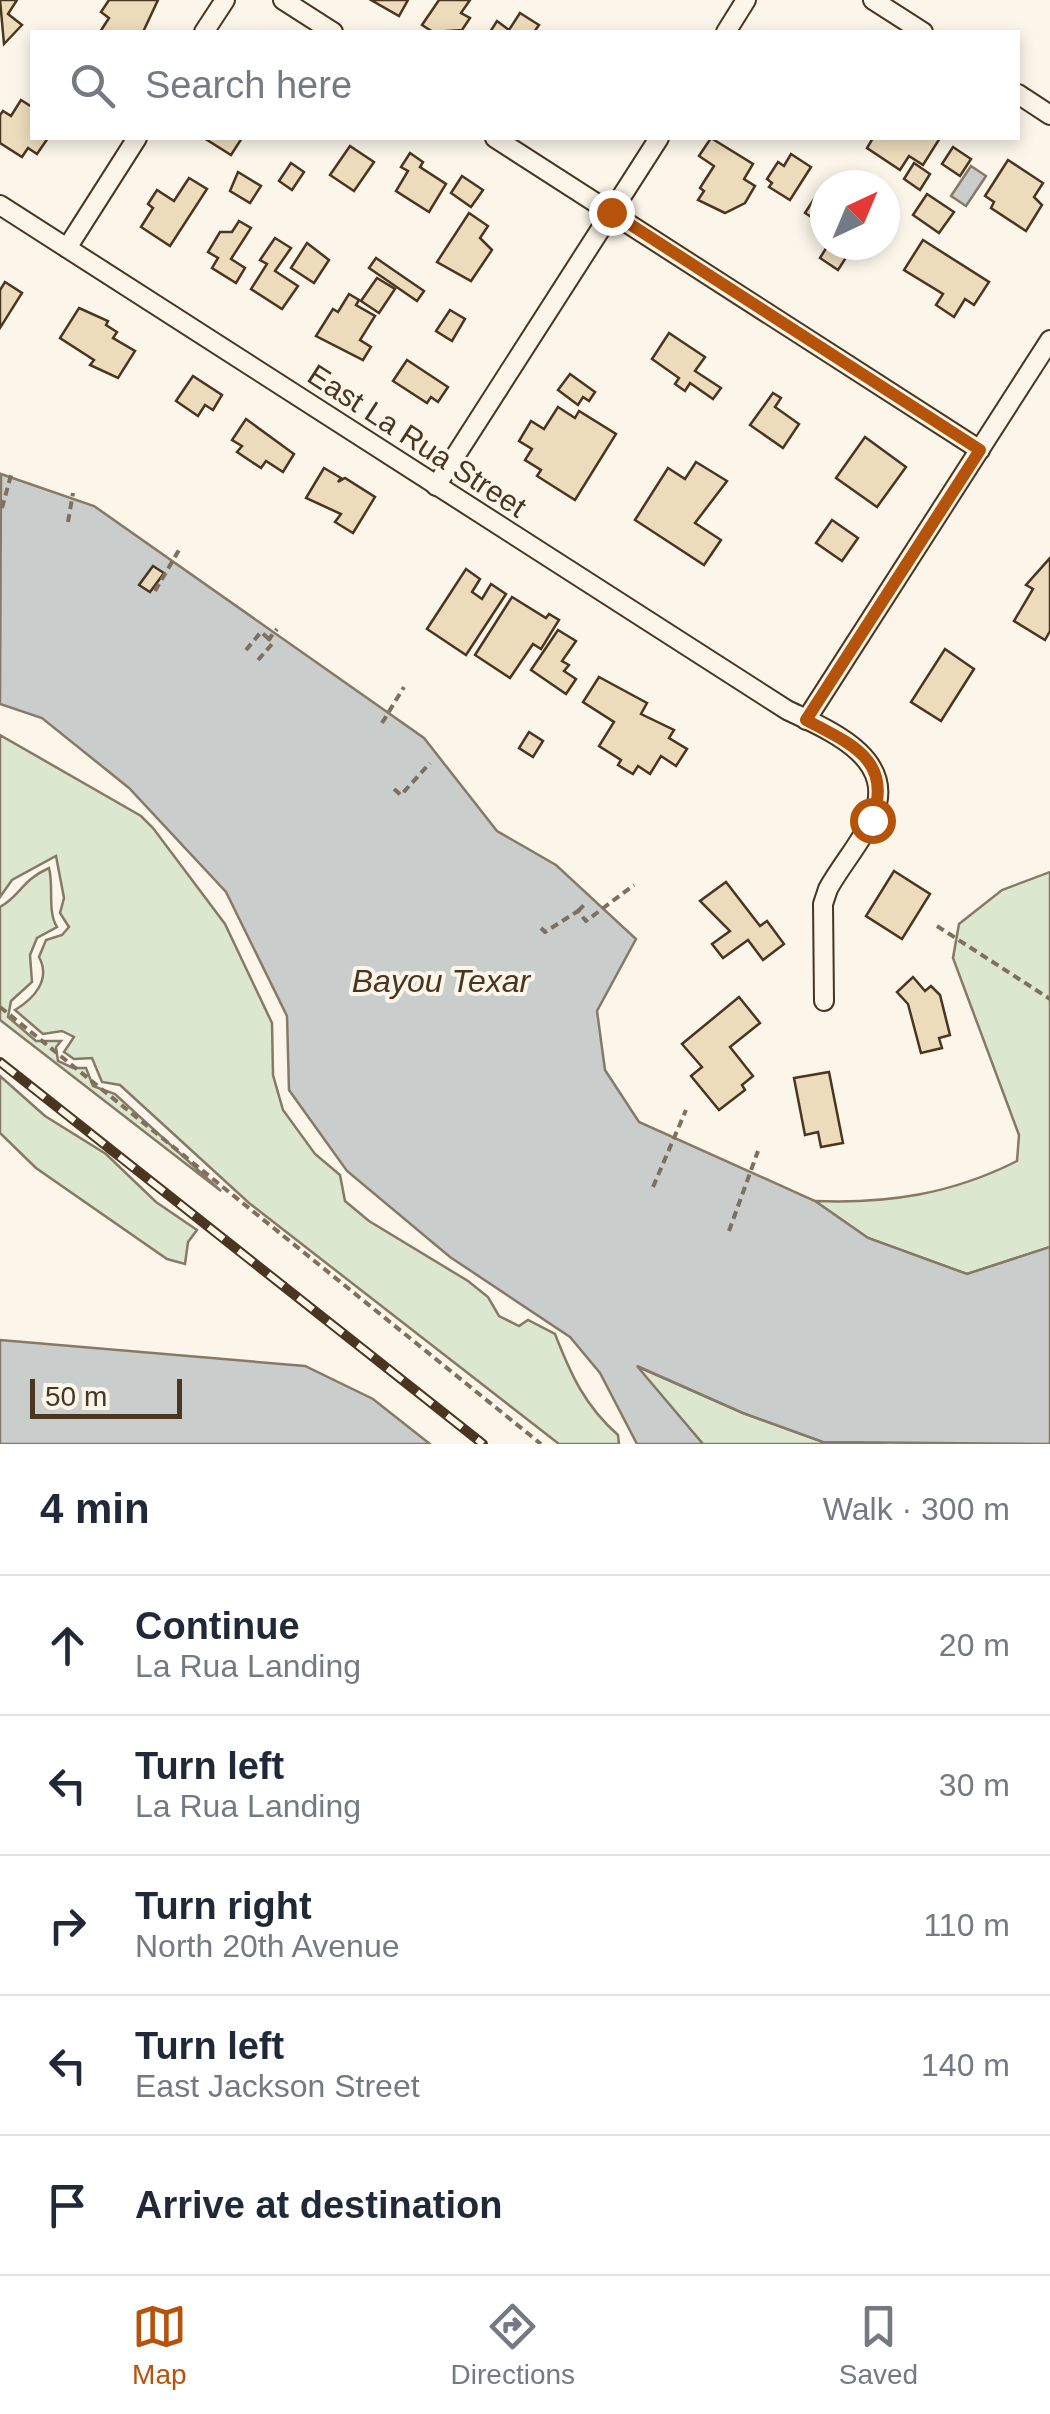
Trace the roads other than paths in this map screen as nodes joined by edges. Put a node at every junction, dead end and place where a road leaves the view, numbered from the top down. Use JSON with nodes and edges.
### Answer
{"nodes":[{"id":1,"x":225,"y":0,"type":"edge"},
{"id":2,"x":283,"y":0,"type":"edge"},
{"id":3,"x":746,"y":0,"type":"edge"},
{"id":4,"x":872,"y":0,"type":"edge"},
{"id":5,"x":205,"y":30,"type":"edge"},
{"id":6,"x":330,"y":30,"type":"edge"},
{"id":7,"x":727,"y":30,"type":"edge"},
{"id":8,"x":920,"y":30,"type":"edge"},
{"id":9,"x":1020,"y":95,"type":"edge"},
{"id":10,"x":1050,"y":115,"type":"edge"},
{"id":11,"x":136,"y":140,"type":"edge"},
{"id":12,"x":499,"y":140,"type":"edge"},
{"id":13,"x":657,"y":140,"type":"edge"},
{"id":14,"x":0,"y":205,"type":"edge"},
{"id":15,"x":611,"y":212,"type":"junction"},
{"id":16,"x":66,"y":248,"type":"junction"},
{"id":17,"x":1050,"y":340,"type":"edge"},
{"id":18,"x":980,"y":450,"type":"junction"},
{"id":19,"x":436,"y":486,"type":"junction"},
{"id":20,"x":806,"y":720,"type":"junction"},
{"id":21,"x":824,"y":1001,"type":"dead end"}],
"edges":[{"from":1,"to":5,"type":"street"},
{"from":2,"to":6,"type":"street"},
{"from":3,"to":7,"type":"street"},
{"from":4,"to":8,"type":"street"},
{"from":9,"to":10,"type":"street"},
{"from":11,"to":16,"type":"street"},
{"from":12,"to":15,"type":"street"},
{"from":13,"to":15,"type":"street"},
{"from":14,"to":16,"type":"street","name":"East La Rua Street"},
{"from":15,"to":18,"type":"street"},
{"from":15,"to":19,"type":"street"},
{"from":16,"to":19,"type":"street","name":"East La Rua Street"},
{"from":17,"to":18,"type":"street"},
{"from":18,"to":20,"type":"street"},
{"from":19,"to":20,"type":"street","name":"East La Rua Street"},
{"from":20,"to":21,"type":"street","name":"East La Rua Street"}]}
